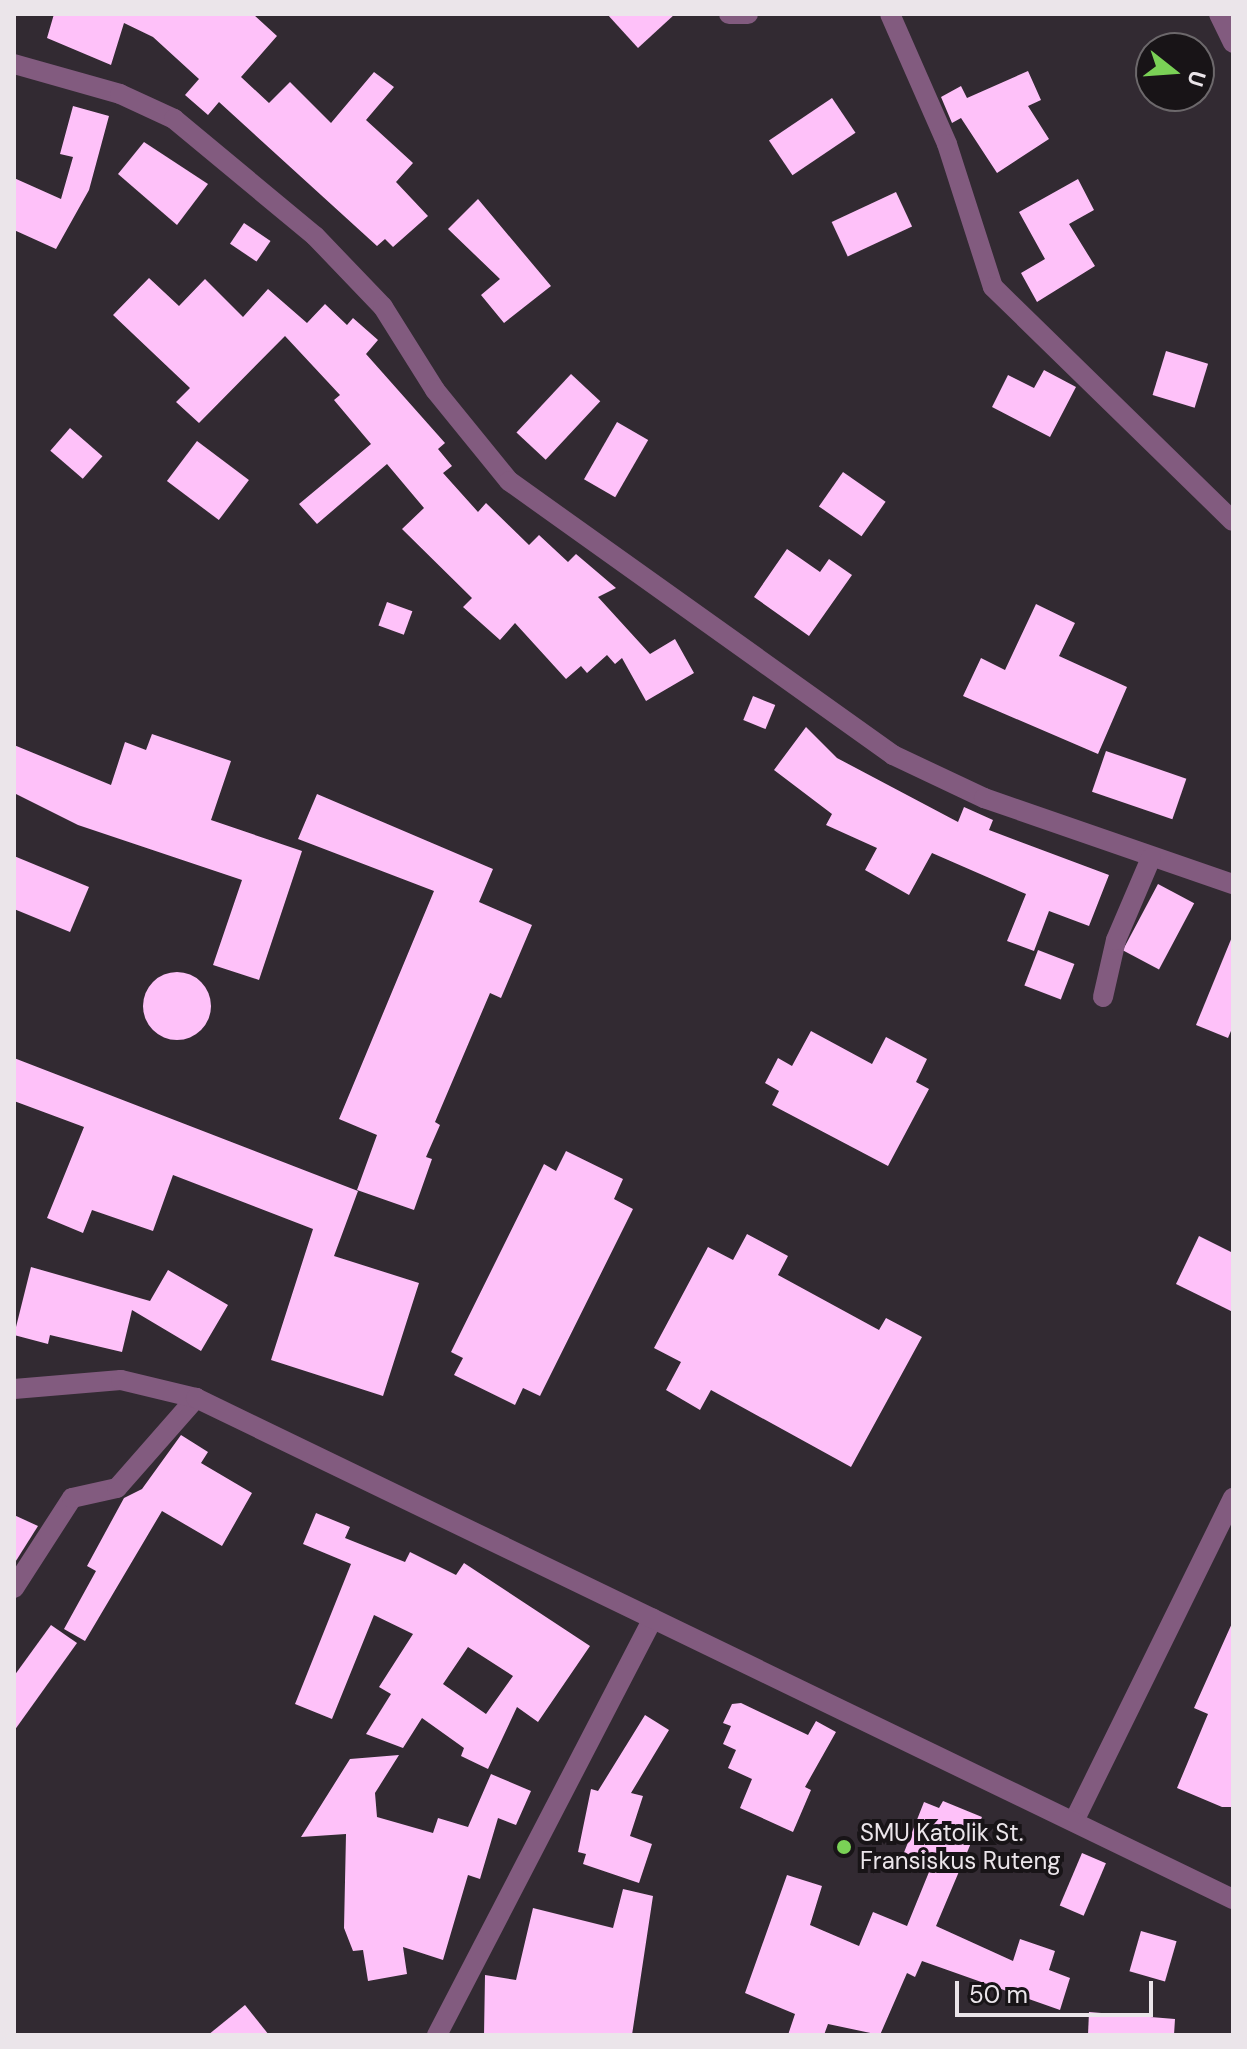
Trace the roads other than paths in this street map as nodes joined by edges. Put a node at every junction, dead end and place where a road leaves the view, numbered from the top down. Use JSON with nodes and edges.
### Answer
{"nodes":[{"id":1,"x":729,"y":14,"type":"edge"},
{"id":2,"x":748,"y":14,"type":"edge"},
{"id":3,"x":890,"y":14,"type":"edge"},
{"id":4,"x":1219,"y":14,"type":"edge"},
{"id":5,"x":1233,"y":43,"type":"edge"},
{"id":6,"x":14,"y":64,"type":"edge"},
{"id":7,"x":1233,"y":521,"type":"edge"},
{"id":8,"x":1151,"y":858,"type":"junction"},
{"id":9,"x":1233,"y":884,"type":"edge"},
{"id":10,"x":1103,"y":997,"type":"dead end"},
{"id":11,"x":14,"y":1389,"type":"edge"},
{"id":12,"x":196,"y":1398,"type":"junction"},
{"id":13,"x":1233,"y":1498,"type":"edge"},
{"id":14,"x":14,"y":1588,"type":"edge"},
{"id":15,"x":653,"y":1619,"type":"junction"},
{"id":16,"x":1075,"y":1819,"type":"junction"},
{"id":17,"x":1233,"y":1899,"type":"edge"},
{"id":18,"x":437,"y":2035,"type":"edge"}],
"edges":[{"from":1,"to":2,"type":"street"},
{"from":3,"to":7,"type":"street"},
{"from":4,"to":5,"type":"street"},
{"from":6,"to":8,"type":"street"},
{"from":8,"to":9,"type":"street"},
{"from":8,"to":10,"type":"street"},
{"from":11,"to":12,"type":"street"},
{"from":12,"to":14,"type":"street"},
{"from":12,"to":15,"type":"street"},
{"from":13,"to":16,"type":"street"},
{"from":15,"to":16,"type":"street"},
{"from":15,"to":18,"type":"street"},
{"from":16,"to":17,"type":"street"}]}
